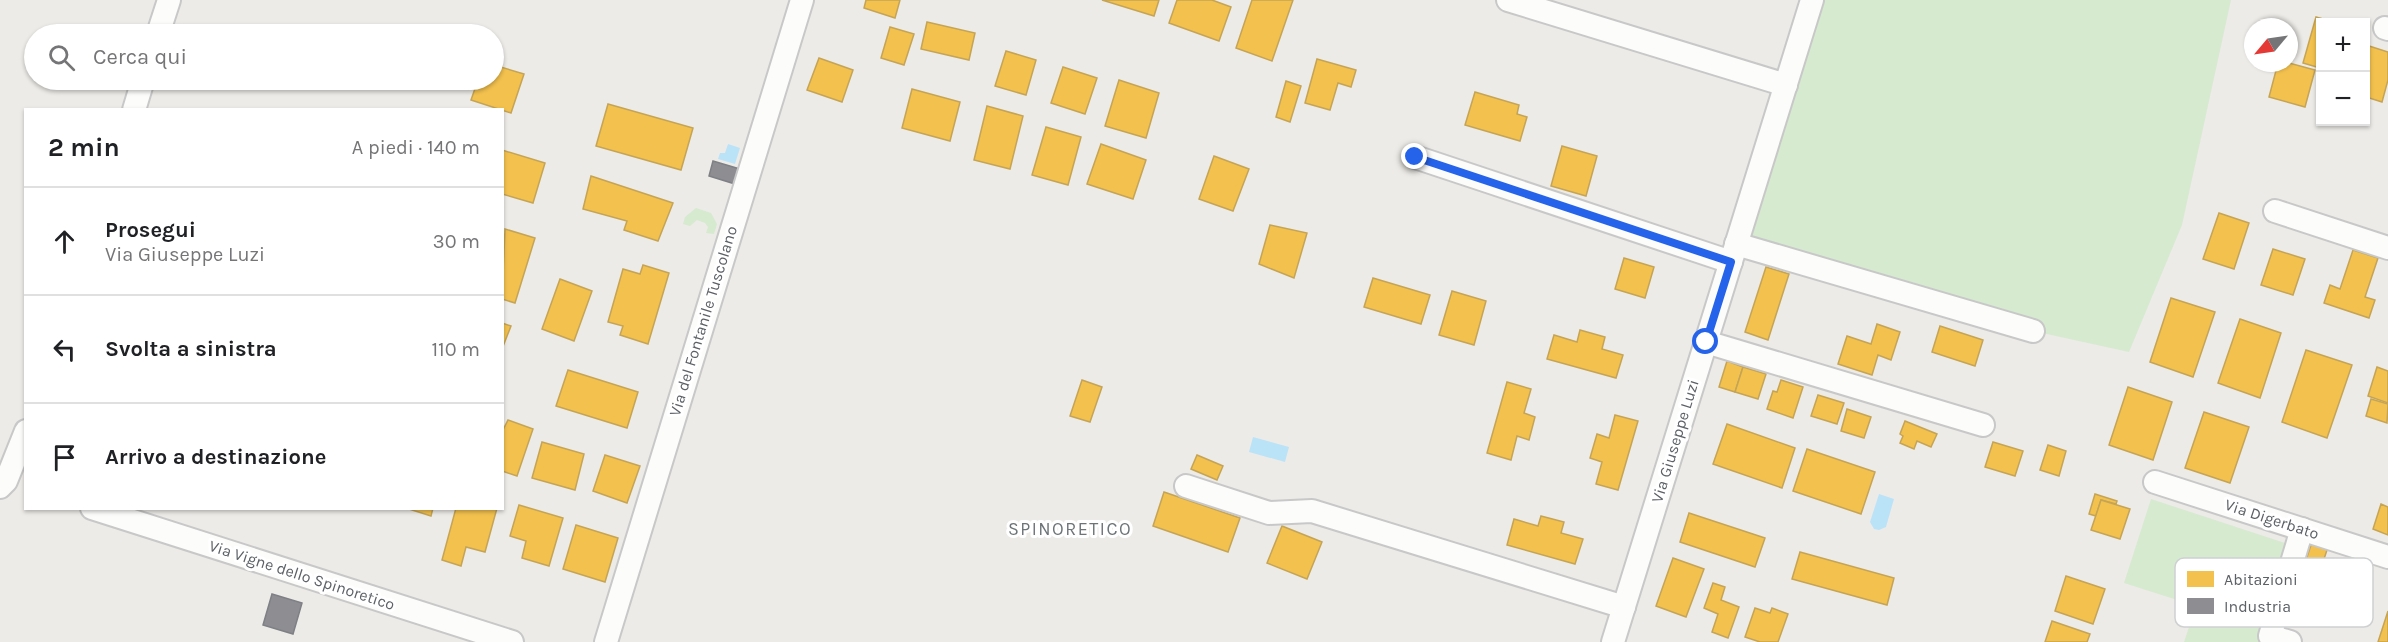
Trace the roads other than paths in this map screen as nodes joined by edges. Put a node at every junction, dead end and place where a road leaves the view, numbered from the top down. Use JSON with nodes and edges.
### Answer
{"nodes":[{"id":1,"x":169,"y":0,"type":"edge"},
{"id":2,"x":802,"y":0,"type":"edge"},
{"id":3,"x":1508,"y":0,"type":"edge"},
{"id":4,"x":1812,"y":0,"type":"edge"},
{"id":5,"x":161,"y":24,"type":"edge"},
{"id":6,"x":1786,"y":85,"type":"junction"},
{"id":7,"x":141,"y":90,"type":"edge"},
{"id":8,"x":135,"y":108,"type":"edge"},
{"id":9,"x":1415,"y":157,"type":"dead end"},
{"id":10,"x":2275,"y":211,"type":"dead end"},
{"id":11,"x":2388,"y":248,"type":"edge"},
{"id":12,"x":1734,"y":253,"type":"junction"},
{"id":13,"x":2033,"y":331,"type":"dead end"},
{"id":14,"x":1706,"y":342,"type":"junction"},
{"id":15,"x":1983,"y":425,"type":"dead end"},
{"id":16,"x":24,"y":438,"type":"edge"},
{"id":17,"x":2155,"y":482,"type":"dead end"},
{"id":18,"x":10,"y":485,"type":"edge"},
{"id":19,"x":1186,"y":486,"type":"dead end"},
{"id":20,"x":98,"y":510,"type":"edge"},
{"id":21,"x":2302,"y":529,"type":"junction"},
{"id":22,"x":2388,"y":557,"type":"edge"},
{"id":23,"x":2293,"y":558,"type":"edge"},
{"id":24,"x":1624,"y":607,"type":"junction"},
{"id":25,"x":2273,"y":627,"type":"edge"},
{"id":26,"x":512,"y":642,"type":"edge"},
{"id":27,"x":606,"y":642,"type":"edge"},
{"id":28,"x":1613,"y":642,"type":"edge"},
{"id":29,"x":2290,"y":642,"type":"edge"}],
"edges":[{"from":1,"to":5,"type":"street"},
{"from":2,"to":27,"type":"street","name":"Via del Fontanile Tuscolano"},
{"from":3,"to":6,"type":"street"},
{"from":4,"to":6,"type":"street","name":"Via Giuseppe Luzi"},
{"from":6,"to":12,"type":"street","name":"Via Giuseppe Luzi"},
{"from":7,"to":8,"type":"street"},
{"from":9,"to":12,"type":"street"},
{"from":10,"to":11,"type":"street"},
{"from":12,"to":13,"type":"street"},
{"from":12,"to":14,"type":"street","name":"Via Giuseppe Luzi"},
{"from":14,"to":15,"type":"street"},
{"from":14,"to":24,"type":"street","name":"Via Giuseppe Luzi"},
{"from":16,"to":18,"type":"street"},
{"from":17,"to":21,"type":"street","name":"Via Digerbato"},
{"from":19,"to":24,"type":"street"},
{"from":20,"to":26,"type":"street","name":"Via Vigne dello Spinoretico"},
{"from":21,"to":22,"type":"street","name":"Via Digerbato"},
{"from":21,"to":23,"type":"street"},
{"from":24,"to":28,"type":"street","name":"Via Giuseppe Luzi"},
{"from":25,"to":29,"type":"street"}]}
